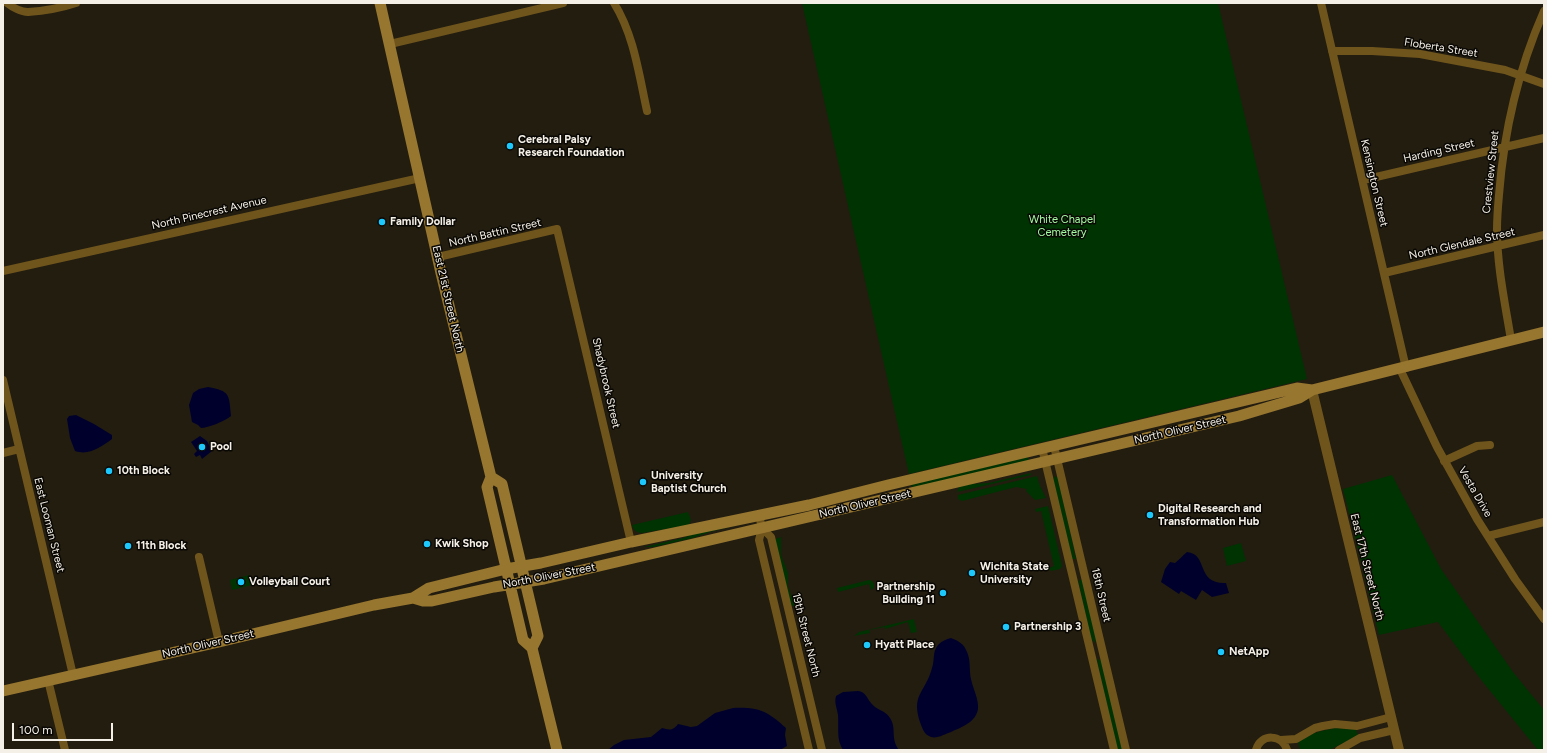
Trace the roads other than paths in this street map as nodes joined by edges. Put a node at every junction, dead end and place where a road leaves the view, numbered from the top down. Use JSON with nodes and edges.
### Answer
{"nodes":[{"id":1,"x":7,"y":3,"type":"edge"},
{"id":2,"x":76,"y":3,"type":"edge"},
{"id":3,"x":380,"y":3,"type":"edge"},
{"id":4,"x":563,"y":3,"type":"edge"},
{"id":5,"x":614,"y":3,"type":"edge"},
{"id":6,"x":1321,"y":3,"type":"edge"},
{"id":7,"x":1544,"y":11,"type":"edge"},
{"id":8,"x":390,"y":44,"type":"junction"},
{"id":9,"x":1332,"y":51,"type":"junction"},
{"id":10,"x":1520,"y":75,"type":"junction"},
{"id":11,"x":1544,"y":84,"type":"edge"},
{"id":12,"x":647,"y":111,"type":"dead end"},
{"id":13,"x":1544,"y":138,"type":"edge"},
{"id":14,"x":1504,"y":147,"type":"junction"},
{"id":15,"x":420,"y":178,"type":"junction"},
{"id":16,"x":1362,"y":180,"type":"junction"},
{"id":17,"x":557,"y":229,"type":"joint"},
{"id":18,"x":1544,"y":235,"type":"edge"},
{"id":19,"x":1498,"y":246,"type":"junction"},
{"id":20,"x":438,"y":257,"type":"junction"},
{"id":21,"x":3,"y":271,"type":"edge"},
{"id":22,"x":1384,"y":273,"type":"junction"},
{"id":23,"x":1544,"y":332,"type":"edge"},
{"id":24,"x":1511,"y":340,"type":"junction"},
{"id":25,"x":1403,"y":368,"type":"junction"},
{"id":26,"x":3,"y":380,"type":"edge"},
{"id":27,"x":1312,"y":390,"type":"junction"},
{"id":28,"x":1490,"y":445,"type":"dead end"},
{"id":29,"x":1054,"y":446,"type":"junction"},
{"id":30,"x":1042,"y":448,"type":"junction"},
{"id":31,"x":19,"y":449,"type":"junction"},
{"id":32,"x":3,"y":453,"type":"edge"},
{"id":33,"x":1057,"y":458,"type":"junction"},
{"id":34,"x":1444,"y":460,"type":"junction"},
{"id":35,"x":1045,"y":461,"type":"junction"},
{"id":36,"x":491,"y":477,"type":"junction"},
{"id":37,"x":760,"y":515,"type":"junction"},
{"id":38,"x":1544,"y":522,"type":"edge"},
{"id":39,"x":762,"y":528,"type":"junction"},
{"id":40,"x":1488,"y":536,"type":"junction"},
{"id":41,"x":631,"y":542,"type":"junction"},
{"id":42,"x":199,"y":557,"type":"dead end"},
{"id":43,"x":521,"y":567,"type":"junction"},
{"id":44,"x":506,"y":569,"type":"junction"},
{"id":45,"x":525,"y":582,"type":"junction"},
{"id":46,"x":509,"y":584,"type":"junction"},
{"id":47,"x":413,"y":598,"type":"junction"},
{"id":48,"x":1544,"y":619,"type":"edge"},
{"id":49,"x":219,"y":642,"type":"junction"},
{"id":50,"x":532,"y":648,"type":"junction"},
{"id":51,"x":73,"y":675,"type":"junction"},
{"id":52,"x":48,"y":680,"type":"junction"},
{"id":53,"x":3,"y":691,"type":"edge"},
{"id":54,"x":1391,"y":717,"type":"junction"},
{"id":55,"x":1394,"y":730,"type":"junction"},
{"id":56,"x":1281,"y":740,"type":"junction"},
{"id":57,"x":1254,"y":749,"type":"edge"},
{"id":58,"x":65,"y":750,"type":"edge"},
{"id":59,"x":557,"y":750,"type":"edge"},
{"id":60,"x":809,"y":750,"type":"edge"},
{"id":61,"x":822,"y":750,"type":"edge"},
{"id":62,"x":1114,"y":750,"type":"edge"},
{"id":63,"x":1126,"y":750,"type":"edge"},
{"id":64,"x":1287,"y":750,"type":"edge"},
{"id":65,"x":1339,"y":750,"type":"edge"},
{"id":66,"x":1399,"y":750,"type":"edge"}],
"edges":[{"from":1,"to":2,"type":"street"},
{"from":3,"to":8,"type":"main road","name":"East 21st Street North"},
{"from":4,"to":8,"type":"street"},
{"from":5,"to":12,"type":"street"},
{"from":6,"to":9,"type":"street","name":"Kensington Street"},
{"from":7,"to":10,"type":"street","name":"Crestview Street"},
{"from":8,"to":15,"type":"main road","name":"East 21st Street North"},
{"from":9,"to":10,"type":"street","name":"Floberta Street"},
{"from":9,"to":16,"type":"street","name":"Kensington Street"},
{"from":10,"to":11,"type":"street","name":"Floberta Street"},
{"from":10,"to":14,"type":"street","name":"Crestview Street"},
{"from":13,"to":14,"type":"street","name":"Harding Street"},
{"from":14,"to":16,"type":"street","name":"Harding Street"},
{"from":14,"to":19,"type":"street","name":"Crestview Street"},
{"from":15,"to":20,"type":"main road","name":"East 21st Street North"},
{"from":15,"to":21,"type":"street","name":"North Pinecrest Avenue"},
{"from":16,"to":22,"type":"street","name":"Kensington Street"},
{"from":17,"to":20,"type":"street","name":"North Battin Street"},
{"from":17,"to":41,"type":"street","name":"Shadybrook Street"},
{"from":18,"to":19,"type":"street","name":"North Glendale Street"},
{"from":19,"to":22,"type":"street","name":"North Glendale Street"},
{"from":19,"to":24,"type":"street","name":"Crestview Street"},
{"from":20,"to":36,"type":"main road","name":"East 21st Street North"},
{"from":22,"to":25,"type":"street","name":"Kensington Street"},
{"from":23,"to":24,"type":"main road","name":"North Oliver Street"},
{"from":24,"to":25,"type":"main road","name":"North Oliver Street"},
{"from":25,"to":27,"type":"main road","name":"North Oliver Street"},
{"from":25,"to":34,"type":"street","name":"Vesta Drive"},
{"from":26,"to":31,"type":"street","name":"East Looman Street"},
{"from":27,"to":29,"type":"main road","name":"North Oliver Street"},
{"from":27,"to":33,"type":"main road","name":"North Oliver Street"},
{"from":27,"to":54,"type":"street","name":"East 17th Street North"},
{"from":28,"to":34,"type":"street"},
{"from":29,"to":30,"type":"main road","name":"North Oliver Street"},
{"from":29,"to":33,"type":"street","name":"18th Street"},
{"from":30,"to":35,"type":"street","name":"18th Street"},
{"from":30,"to":37,"type":"main road","name":"North Oliver Street"},
{"from":31,"to":32,"type":"street"},
{"from":31,"to":51,"type":"street","name":"East Looman Street"},
{"from":33,"to":35,"type":"main road","name":"North Oliver Street"},
{"from":33,"to":63,"type":"street","name":"18th Street"},
{"from":34,"to":40,"type":"street","name":"Vesta Drive"},
{"from":35,"to":39,"type":"main road","name":"North Oliver Street"},
{"from":35,"to":62,"type":"street","name":"18th Street"},
{"from":36,"to":43,"type":"main road","name":"East 21st Street North"},
{"from":36,"to":44,"type":"main road","name":"East 21st Street North"},
{"from":37,"to":39,"type":"street","name":"19th Street North"},
{"from":37,"to":41,"type":"main road","name":"North Oliver Street"},
{"from":38,"to":40,"type":"street"},
{"from":39,"to":45,"type":"main road","name":"North Oliver Street"},
{"from":39,"to":60,"type":"street","name":"19th Street North"},
{"from":39,"to":61,"type":"street","name":"19th Street North"},
{"from":40,"to":48,"type":"street","name":"Vesta Drive"},
{"from":41,"to":43,"type":"main road","name":"North Oliver Street"},
{"from":42,"to":49,"type":"street"},
{"from":43,"to":44,"type":"main road","name":"North Oliver Street"},
{"from":43,"to":45,"type":"main road","name":"East 21st Street North"},
{"from":44,"to":46,"type":"main road","name":"East 21st Street North"},
{"from":44,"to":47,"type":"main road","name":"North Oliver Street"},
{"from":45,"to":46,"type":"main road","name":"North Oliver Street"},
{"from":45,"to":50,"type":"main road","name":"East 21st Street North"},
{"from":46,"to":47,"type":"main road","name":"North Oliver Street"},
{"from":46,"to":50,"type":"main road","name":"East 21st Street North"},
{"from":47,"to":49,"type":"main road","name":"North Oliver Street"},
{"from":49,"to":51,"type":"main road","name":"North Oliver Street"},
{"from":50,"to":59,"type":"main road","name":"East 21st Street North"},
{"from":51,"to":52,"type":"main road","name":"North Oliver Street"},
{"from":52,"to":53,"type":"main road","name":"North Oliver Street"},
{"from":52,"to":58,"type":"street"},
{"from":54,"to":55,"type":"street","name":"East 17th Street North"},
{"from":54,"to":56,"type":"street"},
{"from":55,"to":65,"type":"street"},
{"from":55,"to":66,"type":"street","name":"East 17th Street North"},
{"from":56,"to":57,"type":"street"},
{"from":56,"to":64,"type":"street"}]}
